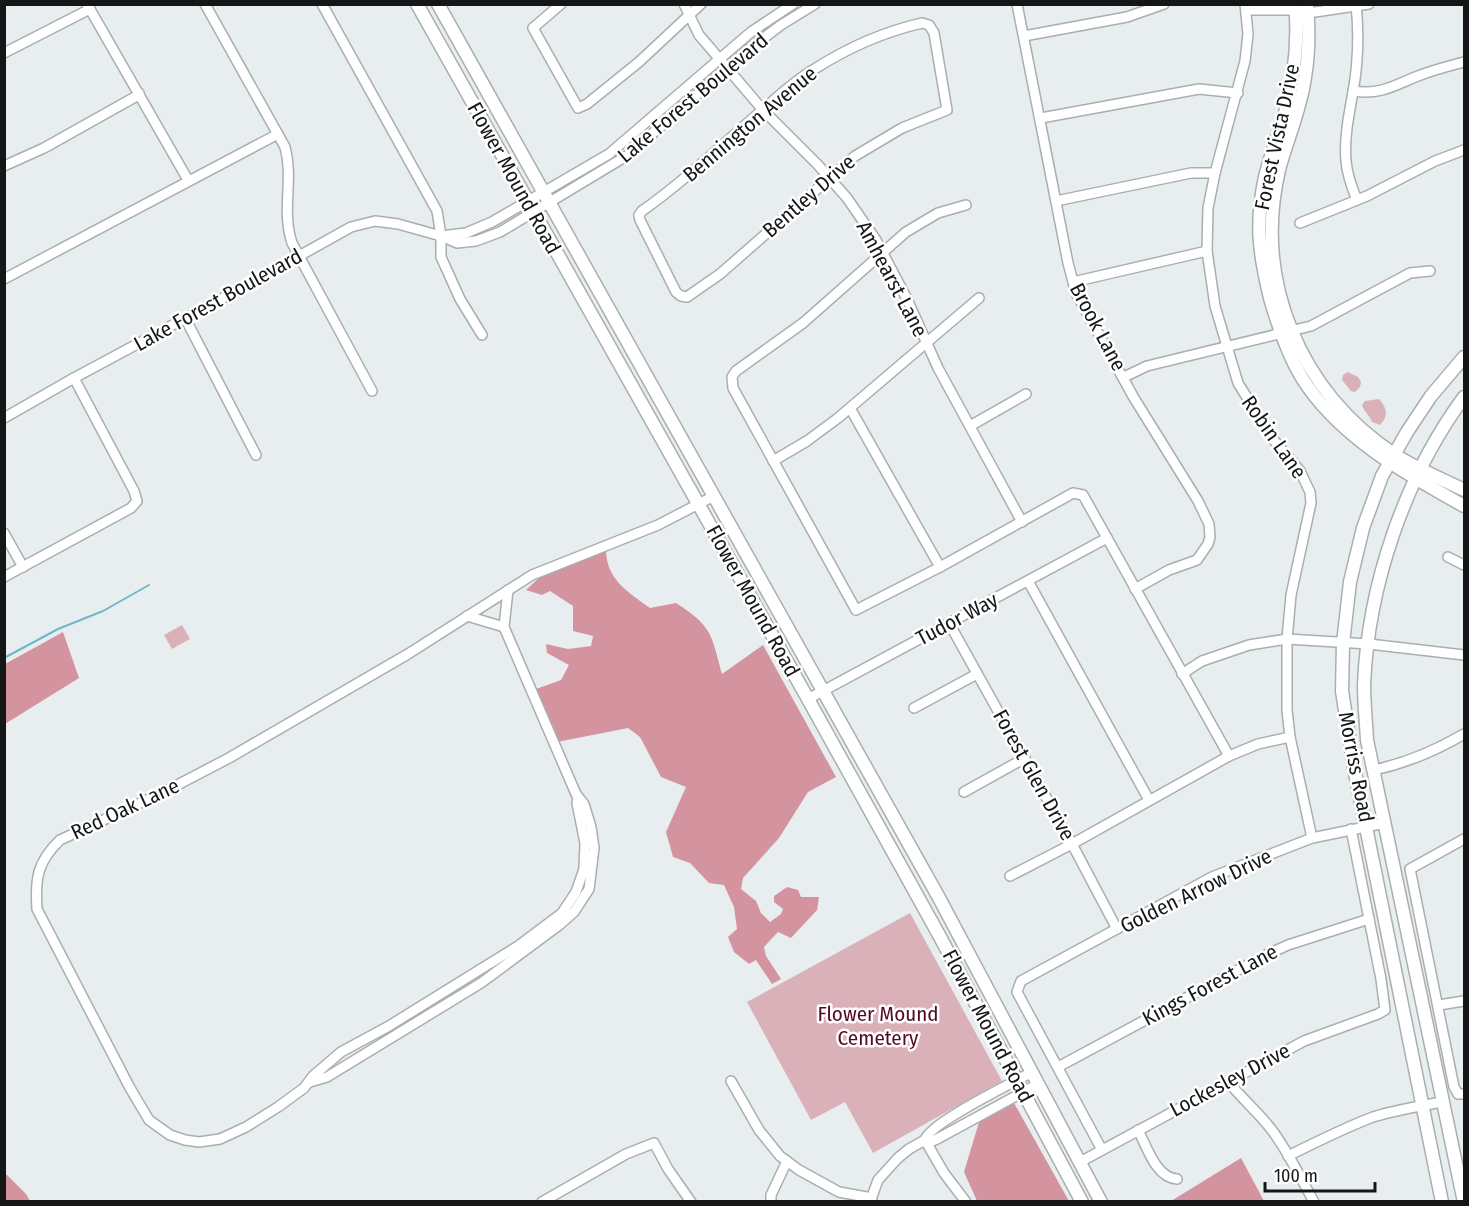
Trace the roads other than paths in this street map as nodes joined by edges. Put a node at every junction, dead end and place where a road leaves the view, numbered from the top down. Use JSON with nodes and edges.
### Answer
{"nodes":[{"id":1,"x":205,"y":4,"type":"edge"},
{"id":2,"x":322,"y":4,"type":"edge"},
{"id":3,"x":417,"y":4,"type":"edge"},
{"id":4,"x":438,"y":4,"type":"edge"},
{"id":5,"x":561,"y":4,"type":"edge"},
{"id":6,"x":684,"y":4,"type":"edge"},
{"id":7,"x":701,"y":4,"type":"edge"},
{"id":8,"x":793,"y":4,"type":"edge"},
{"id":9,"x":816,"y":4,"type":"edge"},
{"id":10,"x":1017,"y":4,"type":"edge"},
{"id":11,"x":1164,"y":4,"type":"edge"},
{"id":12,"x":1369,"y":4,"type":"edge"},
{"id":13,"x":1356,"y":6,"type":"edge"},
{"id":14,"x":88,"y":7,"type":"edge"},
{"id":15,"x":1245,"y":7,"type":"edge"},
{"id":16,"x":1301,"y":8,"type":"edge"},
{"id":17,"x":688,"y":15,"type":"junction"},
{"id":18,"x":1024,"y":36,"type":"junction"},
{"id":19,"x":4,"y":53,"type":"edge"},
{"id":20,"x":720,"y":60,"type":"junction"},
{"id":21,"x":1464,"y":62,"type":"edge"},
{"id":22,"x":727,"y":69,"type":"junction"},
{"id":23,"x":1353,"y":91,"type":"junction"},
{"id":24,"x":139,"y":93,"type":"junction"},
{"id":25,"x":1238,"y":93,"type":"junction"},
{"id":26,"x":763,"y":110,"type":"junction"},
{"id":27,"x":947,"y":110,"type":"joint"},
{"id":28,"x":1041,"y":118,"type":"junction"},
{"id":29,"x":278,"y":134,"type":"junction"},
{"id":30,"x":1464,"y":150,"type":"edge"},
{"id":31,"x":4,"y":166,"type":"edge"},
{"id":32,"x":1215,"y":172,"type":"junction"},
{"id":33,"x":829,"y":177,"type":"junction"},
{"id":34,"x":188,"y":180,"type":"junction"},
{"id":35,"x":546,"y":198,"type":"junction"},
{"id":36,"x":1357,"y":200,"type":"junction"},
{"id":37,"x":1056,"y":201,"type":"junction"},
{"id":38,"x":966,"y":205,"type":"dead end"},
{"id":39,"x":531,"y":207,"type":"junction"},
{"id":40,"x":1300,"y":223,"type":"dead end"},
{"id":41,"x":441,"y":236,"type":"junction"},
{"id":42,"x":1207,"y":251,"type":"junction"},
{"id":43,"x":883,"y":252,"type":"junction"},
{"id":44,"x":299,"y":255,"type":"junction"},
{"id":45,"x":1430,"y":271,"type":"dead end"},
{"id":46,"x":4,"y":279,"type":"edge"},
{"id":47,"x":1073,"y":282,"type":"junction"},
{"id":48,"x":681,"y":297,"type":"joint"},
{"id":49,"x":978,"y":298,"type":"dead end"},
{"id":50,"x":185,"y":318,"type":"junction"},
{"id":51,"x":1286,"y":334,"type":"junction"},
{"id":52,"x":482,"y":335,"type":"dead end"},
{"id":53,"x":926,"y":343,"type":"junction"},
{"id":54,"x":1226,"y":348,"type":"junction"},
{"id":55,"x":1464,"y":357,"type":"edge"},
{"id":56,"x":1125,"y":377,"type":"junction"},
{"id":57,"x":74,"y":378,"type":"junction"},
{"id":58,"x":372,"y":391,"type":"dead end"},
{"id":59,"x":1026,"y":394,"type":"dead end"},
{"id":60,"x":1464,"y":397,"type":"edge"},
{"id":61,"x":850,"y":408,"type":"junction"},
{"id":62,"x":5,"y":417,"type":"edge"},
{"id":63,"x":969,"y":426,"type":"junction"},
{"id":64,"x":256,"y":455,"type":"dead end"},
{"id":65,"x":1392,"y":458,"type":"junction"},
{"id":66,"x":773,"y":461,"type":"junction"},
{"id":67,"x":1418,"y":473,"type":"junction"},
{"id":68,"x":1464,"y":490,"type":"edge"},
{"id":69,"x":714,"y":496,"type":"junction"},
{"id":70,"x":698,"y":505,"type":"junction"},
{"id":71,"x":1464,"y":506,"type":"edge"},
{"id":72,"x":1022,"y":522,"type":"junction"},
{"id":73,"x":4,"y":532,"type":"edge"},
{"id":74,"x":1107,"y":538,"type":"junction"},
{"id":75,"x":1448,"y":557,"type":"dead end"},
{"id":76,"x":1464,"y":565,"type":"edge"},
{"id":77,"x":23,"y":567,"type":"junction"},
{"id":78,"x":940,"y":567,"type":"junction"},
{"id":79,"x":4,"y":577,"type":"edge"},
{"id":80,"x":1028,"y":581,"type":"junction"},
{"id":81,"x":1135,"y":589,"type":"junction"},
{"id":82,"x":508,"y":590,"type":"junction"},
{"id":83,"x":467,"y":616,"type":"junction"},
{"id":84,"x":949,"y":623,"type":"junction"},
{"id":85,"x":504,"y":627,"type":"junction"},
{"id":86,"x":1287,"y":639,"type":"junction"},
{"id":87,"x":1344,"y":643,"type":"junction"},
{"id":88,"x":1369,"y":644,"type":"junction"},
{"id":89,"x":1464,"y":655,"type":"edge"},
{"id":90,"x":977,"y":674,"type":"junction"},
{"id":91,"x":1182,"y":674,"type":"junction"},
{"id":92,"x":823,"y":691,"type":"junction"},
{"id":93,"x":808,"y":699,"type":"junction"},
{"id":94,"x":914,"y":708,"type":"dead end"},
{"id":95,"x":1464,"y":734,"type":"edge"},
{"id":96,"x":1290,"y":737,"type":"junction"},
{"id":97,"x":1229,"y":756,"type":"junction"},
{"id":98,"x":1025,"y":758,"type":"junction"},
{"id":99,"x":1374,"y":770,"type":"junction"},
{"id":100,"x":964,"y":792,"type":"dead end"},
{"id":101,"x":1149,"y":800,"type":"junction"},
{"id":102,"x":1385,"y":823,"type":"junction"},
{"id":103,"x":1366,"y":826,"type":"junction"},
{"id":104,"x":1351,"y":830,"type":"junction"},
{"id":105,"x":1312,"y":837,"type":"junction"},
{"id":106,"x":1464,"y":839,"type":"edge"},
{"id":107,"x":1072,"y":843,"type":"junction"},
{"id":108,"x":1010,"y":876,"type":"dead end"},
{"id":109,"x":938,"y":896,"type":"junction"},
{"id":110,"x":922,"y":906,"type":"junction"},
{"id":111,"x":1369,"y":919,"type":"junction"},
{"id":112,"x":1117,"y":928,"type":"junction"},
{"id":113,"x":1464,"y":1001,"type":"edge"},
{"id":114,"x":1439,"y":1005,"type":"junction"},
{"id":115,"x":1058,"y":1067,"type":"junction"},
{"id":116,"x":1035,"y":1078,"type":"junction"},
{"id":117,"x":1228,"y":1081,"type":"junction"},
{"id":118,"x":731,"y":1082,"type":"dead end"},
{"id":119,"x":1020,"y":1086,"type":"junction"},
{"id":120,"x":1461,"y":1094,"type":"edge"},
{"id":121,"x":1442,"y":1102,"type":"junction"},
{"id":122,"x":1423,"y":1106,"type":"junction"},
{"id":123,"x":1138,"y":1130,"type":"junction"},
{"id":124,"x":925,"y":1140,"type":"junction"},
{"id":125,"x":1102,"y":1150,"type":"junction"},
{"id":126,"x":1288,"y":1156,"type":"junction"},
{"id":127,"x":787,"y":1161,"type":"junction"},
{"id":128,"x":1080,"y":1162,"type":"junction"},
{"id":129,"x":1177,"y":1179,"type":"dead end"},
{"id":130,"x":871,"y":1200,"type":"edge"},
{"id":131,"x":542,"y":1202,"type":"edge"},
{"id":132,"x":691,"y":1202,"type":"edge"},
{"id":133,"x":771,"y":1202,"type":"edge"},
{"id":134,"x":966,"y":1202,"type":"edge"},
{"id":135,"x":1082,"y":1202,"type":"edge"},
{"id":136,"x":1101,"y":1202,"type":"edge"},
{"id":137,"x":1314,"y":1202,"type":"edge"},
{"id":138,"x":1442,"y":1202,"type":"edge"},
{"id":139,"x":1464,"y":1202,"type":"edge"}],
"edges":[{"from":1,"to":29,"type":"street"},
{"from":2,"to":41,"type":"street"},
{"from":3,"to":39,"type":"main road","name":"Flower Mound Road"},
{"from":4,"to":35,"type":"main road","name":"Flower Mound Road"},
{"from":5,"to":17,"type":"street"},
{"from":6,"to":17,"type":"street","name":"Amhearst Lane"},
{"from":7,"to":17,"type":"street"},
{"from":8,"to":20,"type":"street","name":"Lake Forest Boulevard"},
{"from":9,"to":22,"type":"street","name":"Lake Forest Boulevard"},
{"from":10,"to":18,"type":"street","name":"Brook Lane"},
{"from":11,"to":18,"type":"street"},
{"from":12,"to":13,"type":"street"},
{"from":13,"to":16,"type":"street"},
{"from":13,"to":23,"type":"street"},
{"from":14,"to":19,"type":"street"},
{"from":14,"to":24,"type":"street"},
{"from":15,"to":16,"type":"street"},
{"from":15,"to":25,"type":"street","name":"Robin Lane"},
{"from":16,"to":51,"type":"main road","name":"Forest Vista Drive"},
{"from":17,"to":20,"type":"street","name":"Amhearst Lane"},
{"from":18,"to":28,"type":"street","name":"Brook Lane"},
{"from":20,"to":22,"type":"street","name":"Amhearst Lane"},
{"from":20,"to":35,"type":"street","name":"Lake Forest Boulevard"},
{"from":21,"to":23,"type":"street"},
{"from":22,"to":26,"type":"street","name":"Amhearst Lane"},
{"from":22,"to":35,"type":"street","name":"Lake Forest Boulevard"},
{"from":23,"to":36,"type":"street"},
{"from":24,"to":31,"type":"street"},
{"from":24,"to":34,"type":"street"},
{"from":25,"to":28,"type":"street"},
{"from":25,"to":32,"type":"street","name":"Robin Lane"},
{"from":26,"to":27,"type":"street","name":"Bennington Avenue"},
{"from":26,"to":33,"type":"street","name":"Amhearst Lane"},
{"from":26,"to":48,"type":"street","name":"Bennington Avenue"},
{"from":27,"to":33,"type":"street","name":"Bentley Drive"},
{"from":28,"to":37,"type":"street","name":"Brook Lane"},
{"from":29,"to":34,"type":"street"},
{"from":29,"to":44,"type":"street"},
{"from":30,"to":36,"type":"street"},
{"from":32,"to":37,"type":"street"},
{"from":32,"to":42,"type":"street","name":"Robin Lane"},
{"from":33,"to":43,"type":"street","name":"Amhearst Lane"},
{"from":33,"to":48,"type":"street","name":"Bentley Drive"},
{"from":34,"to":46,"type":"street"},
{"from":35,"to":39,"type":"street","name":"Lake Forest Boulevard"},
{"from":35,"to":69,"type":"main road","name":"Flower Mound Road"},
{"from":36,"to":40,"type":"street"},
{"from":37,"to":47,"type":"street","name":"Brook Lane"},
{"from":38,"to":43,"type":"street"},
{"from":39,"to":41,"type":"street","name":"Lake Forest Boulevard"},
{"from":39,"to":70,"type":"main road","name":"Flower Mound Road"},
{"from":41,"to":44,"type":"street","name":"Lake Forest Boulevard"},
{"from":41,"to":52,"type":"street"},
{"from":42,"to":47,"type":"street"},
{"from":42,"to":54,"type":"street","name":"Robin Lane"},
{"from":43,"to":53,"type":"street","name":"Amhearst Lane"},
{"from":43,"to":66,"type":"street"},
{"from":44,"to":50,"type":"street","name":"Lake Forest Boulevard"},
{"from":44,"to":58,"type":"street"},
{"from":45,"to":51,"type":"street"},
{"from":47,"to":56,"type":"street","name":"Brook Lane"},
{"from":49,"to":53,"type":"street"},
{"from":50,"to":57,"type":"street","name":"Lake Forest Boulevard"},
{"from":50,"to":64,"type":"street"},
{"from":51,"to":54,"type":"street"},
{"from":51,"to":65,"type":"main road","name":"Forest Vista Drive"},
{"from":53,"to":61,"type":"street"},
{"from":53,"to":63,"type":"street","name":"Amhearst Lane"},
{"from":54,"to":56,"type":"street"},
{"from":54,"to":86,"type":"street","name":"Robin Lane"},
{"from":55,"to":65,"type":"main road","name":"Morriss Road"},
{"from":56,"to":81,"type":"street","name":"Brook Lane"},
{"from":57,"to":62,"type":"street","name":"Lake Forest Boulevard"},
{"from":57,"to":77,"type":"street"},
{"from":59,"to":63,"type":"street"},
{"from":60,"to":67,"type":"main road","name":"Morriss Road"},
{"from":61,"to":66,"type":"street"},
{"from":61,"to":78,"type":"street"},
{"from":63,"to":72,"type":"street","name":"Amhearst Lane"},
{"from":65,"to":67,"type":"main road","name":"Forest Vista Drive"},
{"from":65,"to":87,"type":"main road","name":"Morriss Road"},
{"from":66,"to":78,"type":"street"},
{"from":67,"to":68,"type":"main road","name":"Forest Vista Drive"},
{"from":67,"to":71,"type":"main road","name":"Forest Vista Drive"},
{"from":67,"to":88,"type":"main road","name":"Morriss Road"},
{"from":69,"to":70,"type":"street","name":"Red Oak Lane"},
{"from":69,"to":92,"type":"main road","name":"Flower Mound Road"},
{"from":70,"to":82,"type":"street","name":"Red Oak Lane"},
{"from":70,"to":93,"type":"main road","name":"Flower Mound Road"},
{"from":72,"to":74,"type":"street"},
{"from":72,"to":78,"type":"street"},
{"from":73,"to":77,"type":"street"},
{"from":74,"to":80,"type":"street","name":"Tudor Way"},
{"from":74,"to":81,"type":"street"},
{"from":75,"to":76,"type":"street"},
{"from":77,"to":79,"type":"street"},
{"from":80,"to":84,"type":"street","name":"Tudor Way"},
{"from":80,"to":101,"type":"street"},
{"from":81,"to":91,"type":"street"},
{"from":82,"to":83,"type":"street","name":"Red Oak Lane"},
{"from":82,"to":85,"type":"street","name":"Red Oak Lane"},
{"from":83,"to":85,"type":"street"},
{"from":83,"to":85,"type":"street","name":"Red Oak Lane"},
{"from":84,"to":90,"type":"street","name":"Forest Glen Drive"},
{"from":84,"to":92,"type":"street","name":"Tudor Way"},
{"from":86,"to":87,"type":"street"},
{"from":86,"to":91,"type":"street"},
{"from":86,"to":96,"type":"street","name":"Robin Lane"},
{"from":87,"to":88,"type":"street"},
{"from":87,"to":103,"type":"main road","name":"Morriss Road"},
{"from":88,"to":89,"type":"street"},
{"from":88,"to":99,"type":"main road","name":"Morriss Road"},
{"from":90,"to":94,"type":"street"},
{"from":90,"to":98,"type":"street","name":"Forest Glen Drive"},
{"from":91,"to":97,"type":"street"},
{"from":92,"to":93,"type":"street","name":"Tudor Way"},
{"from":92,"to":109,"type":"main road","name":"Flower Mound Road"},
{"from":93,"to":110,"type":"main road","name":"Flower Mound Road"},
{"from":95,"to":99,"type":"street"},
{"from":96,"to":97,"type":"street"},
{"from":96,"to":105,"type":"street","name":"Robin Lane"},
{"from":97,"to":101,"type":"street"},
{"from":98,"to":100,"type":"street"},
{"from":98,"to":107,"type":"street","name":"Forest Glen Drive"},
{"from":99,"to":102,"type":"main road","name":"Morriss Road"},
{"from":101,"to":107,"type":"street"},
{"from":102,"to":103,"type":"street","name":"Golden Arrow Drive"},
{"from":102,"to":121,"type":"main road","name":"Morriss Road"},
{"from":103,"to":104,"type":"street","name":"Golden Arrow Drive"},
{"from":103,"to":122,"type":"main road","name":"Morriss Road"},
{"from":104,"to":105,"type":"street","name":"Golden Arrow Drive"},
{"from":104,"to":111,"type":"street"},
{"from":105,"to":112,"type":"street","name":"Golden Arrow Drive"},
{"from":106,"to":114,"type":"street"},
{"from":107,"to":108,"type":"street"},
{"from":107,"to":112,"type":"street","name":"Forest Glen Drive"},
{"from":109,"to":110,"type":"main road"},
{"from":109,"to":116,"type":"main road","name":"Flower Mound Road"},
{"from":110,"to":119,"type":"main road","name":"Flower Mound Road"},
{"from":111,"to":115,"type":"street","name":"Kings Forest Lane"},
{"from":111,"to":117,"type":"street","name":"Lockesley Drive"},
{"from":112,"to":115,"type":"street","name":"Golden Arrow Drive"},
{"from":113,"to":114,"type":"street"},
{"from":114,"to":120,"type":"street"},
{"from":115,"to":125,"type":"street"},
{"from":116,"to":119,"type":"street"},
{"from":116,"to":128,"type":"main road","name":"Flower Mound Road"},
{"from":117,"to":123,"type":"street","name":"Lockesley Drive"},
{"from":117,"to":126,"type":"street"},
{"from":118,"to":127,"type":"street"},
{"from":119,"to":124,"type":"street"},
{"from":119,"to":135,"type":"main road","name":"Flower Mound Road"},
{"from":121,"to":122,"type":"street"},
{"from":121,"to":139,"type":"main road","name":"Morriss Road"},
{"from":122,"to":126,"type":"street"},
{"from":122,"to":138,"type":"main road","name":"Morriss Road"},
{"from":123,"to":125,"type":"street","name":"Lockesley Drive"},
{"from":123,"to":129,"type":"street"},
{"from":124,"to":130,"type":"street"},
{"from":124,"to":134,"type":"street"},
{"from":125,"to":128,"type":"street","name":"Lockesley Drive"},
{"from":126,"to":137,"type":"street"},
{"from":127,"to":130,"type":"street"},
{"from":127,"to":133,"type":"street"},
{"from":128,"to":136,"type":"main road","name":"Flower Mound Road"},
{"from":131,"to":132,"type":"street"}]}
